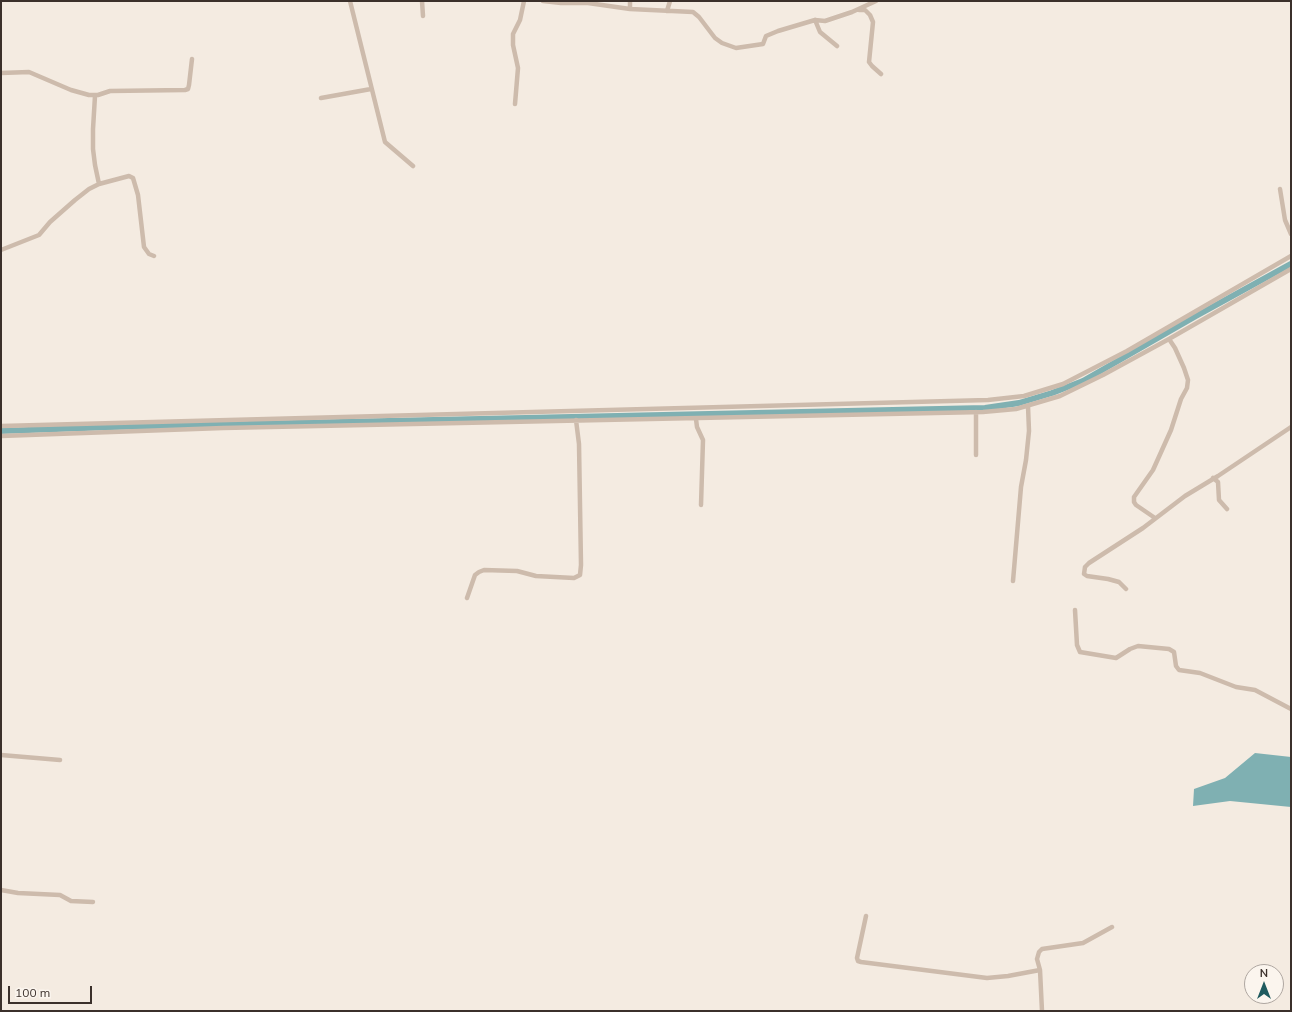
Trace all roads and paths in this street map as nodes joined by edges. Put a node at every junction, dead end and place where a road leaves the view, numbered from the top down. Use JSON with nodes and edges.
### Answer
{"nodes":[{"id":1,"x":350,"y":1,"type":"edge"},
{"id":2,"x":422,"y":1,"type":"edge"},
{"id":3,"x":524,"y":1,"type":"edge"},
{"id":4,"x":543,"y":1,"type":"edge"},
{"id":5,"x":630,"y":1,"type":"edge"},
{"id":6,"x":670,"y":1,"type":"edge"},
{"id":7,"x":876,"y":1,"type":"edge"},
{"id":8,"x":630,"y":9,"type":"junction"},
{"id":9,"x":858,"y":10,"type":"junction"},
{"id":10,"x":668,"y":11,"type":"junction"},
{"id":11,"x":422,"y":16,"type":"dead end"},
{"id":12,"x":815,"y":20,"type":"junction"},
{"id":13,"x":837,"y":46,"type":"dead end"},
{"id":14,"x":192,"y":59,"type":"dead end"},
{"id":15,"x":1,"y":74,"type":"edge"},
{"id":16,"x":881,"y":74,"type":"dead end"},
{"id":17,"x":371,"y":89,"type":"junction"},
{"id":18,"x":95,"y":96,"type":"junction"},
{"id":19,"x":321,"y":98,"type":"dead end"},
{"id":20,"x":515,"y":104,"type":"dead end"},
{"id":21,"x":413,"y":166,"type":"dead end"},
{"id":22,"x":99,"y":184,"type":"junction"},
{"id":23,"x":1280,"y":189,"type":"dead end"},
{"id":24,"x":1291,"y":234,"type":"edge"},
{"id":25,"x":1,"y":250,"type":"edge"},
{"id":26,"x":154,"y":256,"type":"dead end"},
{"id":27,"x":1291,"y":256,"type":"edge"},
{"id":28,"x":1291,"y":270,"type":"edge"},
{"id":29,"x":1169,"y":340,"type":"junction"},
{"id":30,"x":1028,"y":406,"type":"junction"},
{"id":31,"x":976,"y":412,"type":"junction"},
{"id":32,"x":696,"y":419,"type":"junction"},
{"id":33,"x":576,"y":420,"type":"junction"},
{"id":34,"x":1,"y":426,"type":"edge"},
{"id":35,"x":1291,"y":427,"type":"edge"},
{"id":36,"x":1,"y":436,"type":"edge"},
{"id":37,"x":976,"y":455,"type":"dead end"},
{"id":38,"x":1213,"y":478,"type":"junction"},
{"id":39,"x":701,"y":505,"type":"dead end"},
{"id":40,"x":1227,"y":509,"type":"dead end"},
{"id":41,"x":1155,"y":518,"type":"junction"},
{"id":42,"x":1013,"y":581,"type":"dead end"},
{"id":43,"x":1126,"y":588,"type":"dead end"},
{"id":44,"x":467,"y":598,"type":"dead end"},
{"id":45,"x":1075,"y":610,"type":"dead end"},
{"id":46,"x":1291,"y":709,"type":"edge"},
{"id":47,"x":1,"y":755,"type":"edge"},
{"id":48,"x":60,"y":760,"type":"dead end"},
{"id":49,"x":1,"y":890,"type":"edge"},
{"id":50,"x":93,"y":902,"type":"dead end"},
{"id":51,"x":866,"y":916,"type":"dead end"},
{"id":52,"x":1112,"y":927,"type":"dead end"},
{"id":53,"x":1040,"y":970,"type":"junction"},
{"id":54,"x":1042,"y":1011,"type":"edge"}],
"edges":[{"from":1,"to":17,"type":"street"},
{"from":2,"to":11,"type":"street"},
{"from":3,"to":20,"type":"street"},
{"from":4,"to":8,"type":"street"},
{"from":5,"to":8,"type":"street"},
{"from":6,"to":10,"type":"street"},
{"from":7,"to":9,"type":"street"},
{"from":8,"to":10,"type":"street"},
{"from":9,"to":12,"type":"street"},
{"from":9,"to":16,"type":"street"},
{"from":10,"to":12,"type":"street"},
{"from":12,"to":13,"type":"street"},
{"from":14,"to":18,"type":"street"},
{"from":15,"to":18,"type":"street"},
{"from":17,"to":19,"type":"street"},
{"from":17,"to":21,"type":"street"},
{"from":18,"to":22,"type":"street"},
{"from":22,"to":25,"type":"street"},
{"from":22,"to":26,"type":"street"},
{"from":23,"to":24,"type":"street"},
{"from":27,"to":34,"type":"street"},
{"from":28,"to":29,"type":"street"},
{"from":29,"to":30,"type":"street"},
{"from":29,"to":41,"type":"street"},
{"from":30,"to":31,"type":"street"},
{"from":30,"to":42,"type":"street"},
{"from":31,"to":32,"type":"street"},
{"from":31,"to":37,"type":"street"},
{"from":32,"to":33,"type":"street"},
{"from":32,"to":39,"type":"street"},
{"from":33,"to":36,"type":"street"},
{"from":33,"to":44,"type":"street"},
{"from":35,"to":38,"type":"street"},
{"from":38,"to":40,"type":"street"},
{"from":38,"to":41,"type":"street"},
{"from":41,"to":43,"type":"street"},
{"from":45,"to":46,"type":"street"},
{"from":47,"to":48,"type":"street"},
{"from":49,"to":50,"type":"street"},
{"from":51,"to":53,"type":"street"},
{"from":52,"to":53,"type":"street"},
{"from":53,"to":54,"type":"street"}]}
